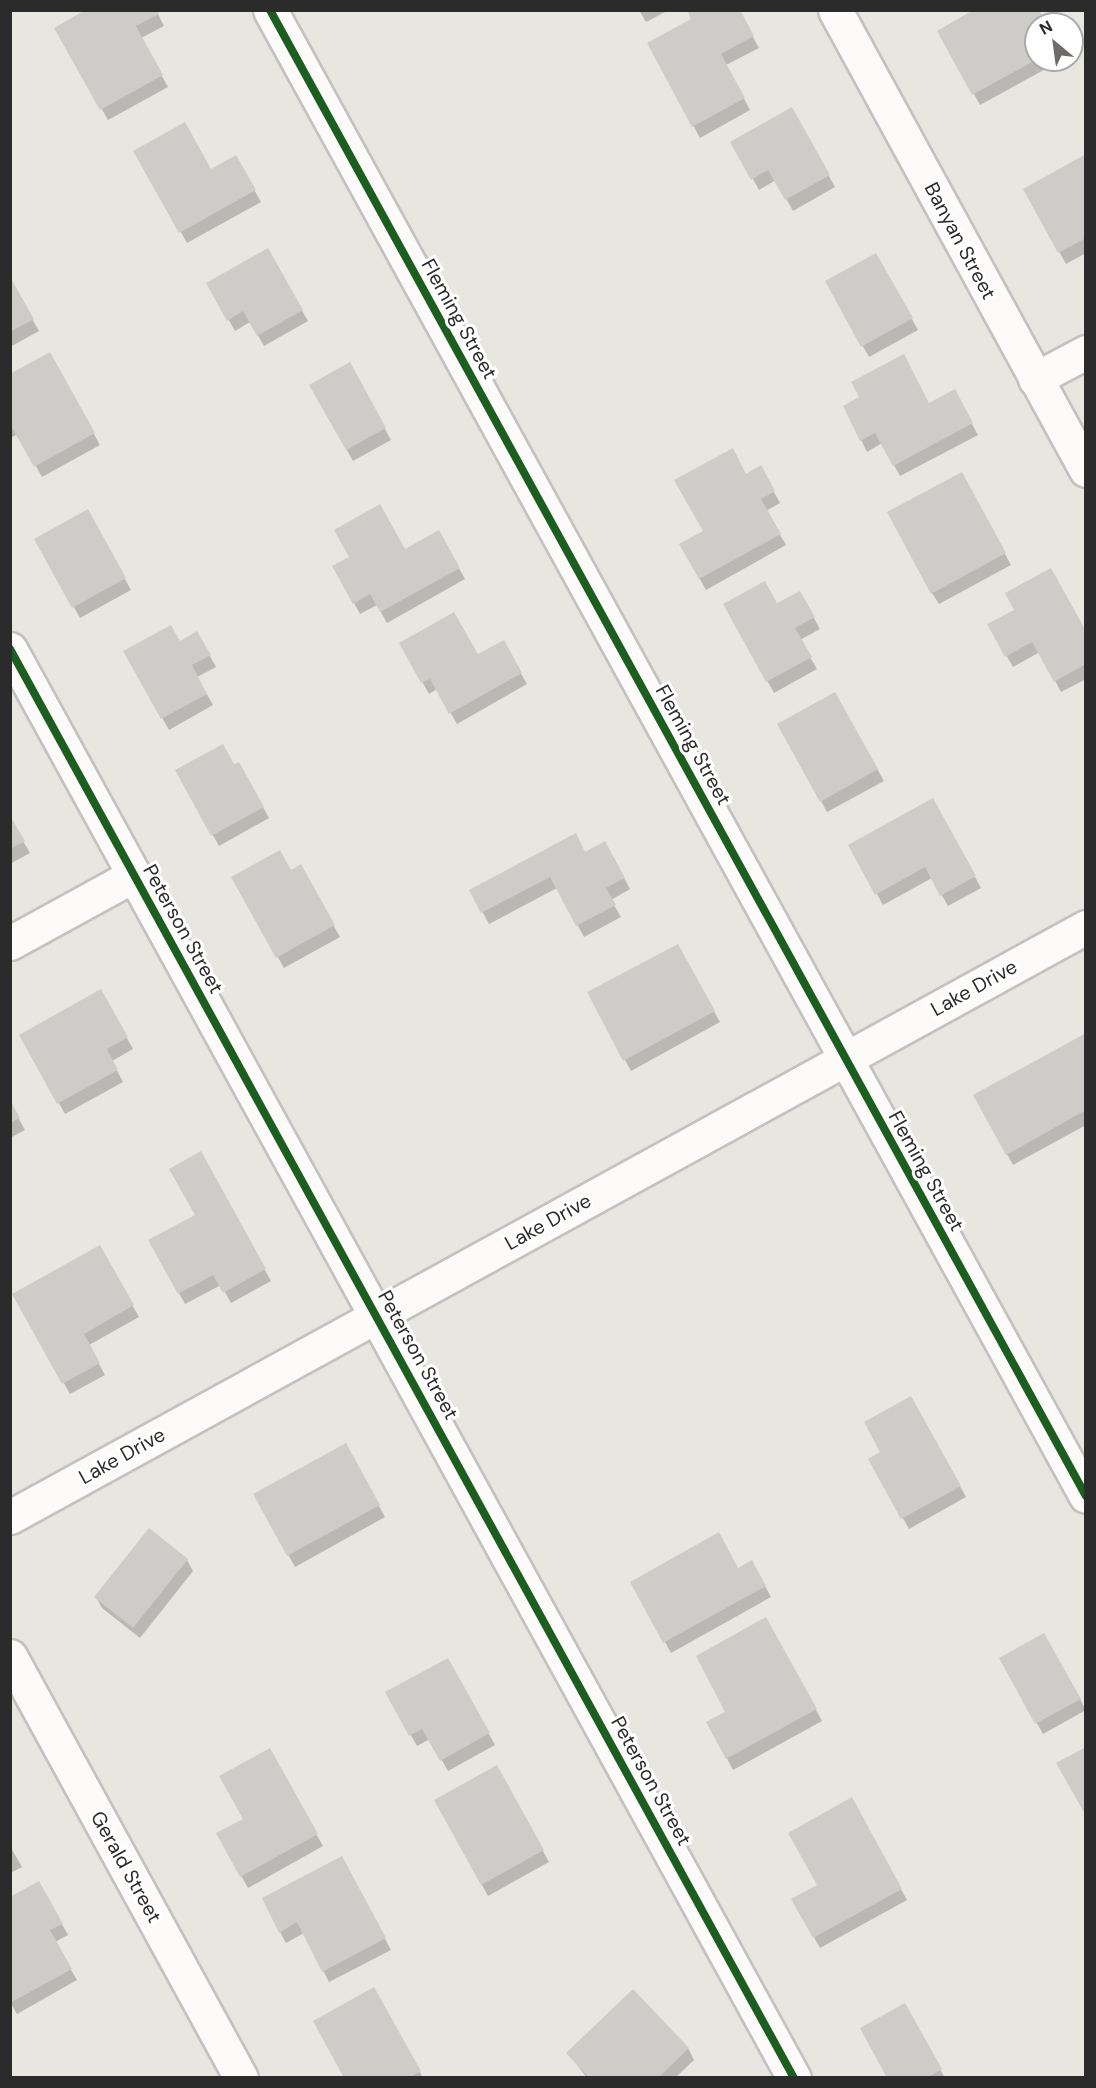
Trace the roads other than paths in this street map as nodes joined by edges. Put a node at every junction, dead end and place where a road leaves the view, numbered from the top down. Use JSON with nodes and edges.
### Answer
{"nodes":[{"id":1,"x":270,"y":10,"type":"edge"},
{"id":2,"x":835,"y":10,"type":"edge"},
{"id":3,"x":1086,"y":352,"type":"edge"},
{"id":4,"x":1035,"y":379,"type":"junction"},
{"id":5,"x":1086,"y":470,"type":"edge"},
{"id":6,"x":10,"y":649,"type":"edge"},
{"id":7,"x":134,"y":875,"type":"junction"},
{"id":8,"x":1086,"y":927,"type":"edge"},
{"id":9,"x":10,"y":943,"type":"edge"},
{"id":10,"x":846,"y":1059,"type":"junction"},
{"id":11,"x":378,"y":1316,"type":"junction"},
{"id":12,"x":1086,"y":1496,"type":"edge"},
{"id":13,"x":10,"y":1517,"type":"edge"},
{"id":14,"x":10,"y":1656,"type":"edge"},
{"id":15,"x":241,"y":2078,"type":"edge"},
{"id":16,"x":794,"y":2078,"type":"edge"}],
"edges":[{"from":1,"to":10,"type":"street","name":"Fleming Street"},
{"from":2,"to":4,"type":"street","name":"Banyan Street"},
{"from":3,"to":4,"type":"street"},
{"from":4,"to":5,"type":"street","name":"Banyan Street"},
{"from":6,"to":7,"type":"street","name":"Peterson Street"},
{"from":7,"to":9,"type":"street"},
{"from":7,"to":11,"type":"street","name":"Peterson Street"},
{"from":8,"to":10,"type":"street","name":"Lake Drive"},
{"from":10,"to":11,"type":"street","name":"Lake Drive"},
{"from":10,"to":12,"type":"street","name":"Fleming Street"},
{"from":11,"to":13,"type":"street","name":"Lake Drive"},
{"from":11,"to":16,"type":"street","name":"Peterson Street"},
{"from":14,"to":15,"type":"street","name":"Gerald Street"}]}
